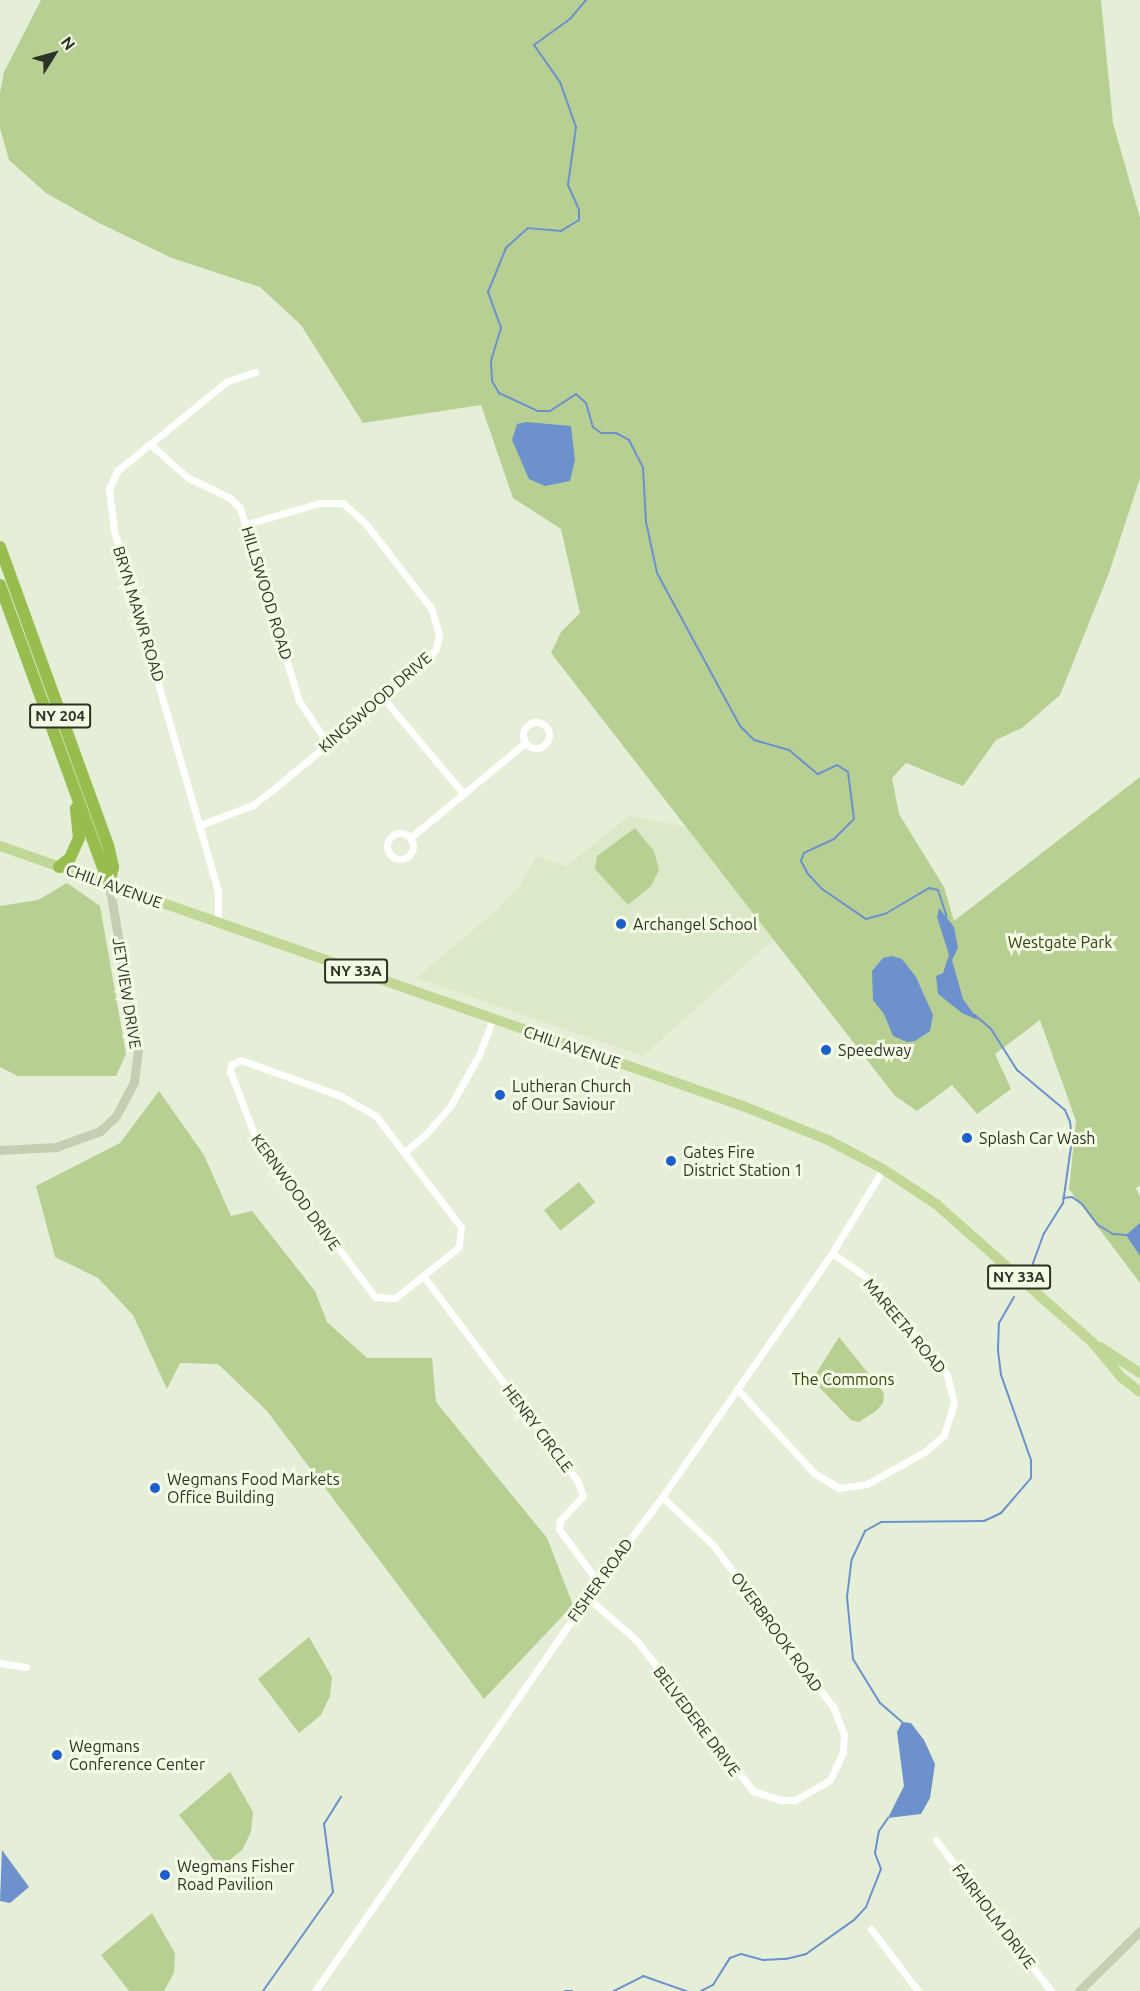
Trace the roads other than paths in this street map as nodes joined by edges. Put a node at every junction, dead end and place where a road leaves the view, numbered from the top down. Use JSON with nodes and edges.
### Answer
{"nodes":[{"id":1,"x":255,"y":372,"type":"dead end"},
{"id":2,"x":150,"y":444,"type":"junction"},
{"id":3,"x":247,"y":524,"type":"junction"},
{"id":4,"x":0,"y":547,"type":"edge"},
{"id":5,"x":0,"y":585,"type":"edge"},
{"id":6,"x":384,"y":699,"type":"junction"},
{"id":7,"x":525,"y":743,"type":"dead end"},
{"id":8,"x":328,"y":744,"type":"junction"},
{"id":9,"x":69,"y":775,"type":"junction"},
{"id":10,"x":463,"y":794,"type":"junction"},
{"id":11,"x":200,"y":825,"type":"junction"},
{"id":12,"x":410,"y":838,"type":"dead end"},
{"id":13,"x":0,"y":846,"type":"edge"},
{"id":14,"x":59,"y":867,"type":"junction"},
{"id":15,"x":108,"y":885,"type":"junction"},
{"id":16,"x":218,"y":923,"type":"junction"},
{"id":17,"x":493,"y":1019,"type":"junction"},
{"id":18,"x":0,"y":1150,"type":"edge"},
{"id":19,"x":405,"y":1152,"type":"junction"},
{"id":20,"x":883,"y":1169,"type":"junction"},
{"id":21,"x":832,"y":1252,"type":"junction"},
{"id":22,"x":424,"y":1277,"type":"junction"},
{"id":23,"x":1092,"y":1342,"type":"junction"},
{"id":24,"x":1140,"y":1373,"type":"edge"},
{"id":25,"x":737,"y":1389,"type":"junction"},
{"id":26,"x":1140,"y":1392,"type":"edge"},
{"id":27,"x":662,"y":1497,"type":"junction"},
{"id":28,"x":598,"y":1582,"type":"junction"},
{"id":29,"x":587,"y":1597,"type":"junction"},
{"id":30,"x":0,"y":1663,"type":"edge"},
{"id":31,"x":26,"y":1668,"type":"dead end"},
{"id":32,"x":825,"y":1785,"type":"joint"},
{"id":33,"x":936,"y":1840,"type":"dead end"},
{"id":34,"x":871,"y":1929,"type":"dead end"},
{"id":35,"x":1140,"y":1931,"type":"edge"},
{"id":36,"x":315,"y":1991,"type":"edge"},
{"id":37,"x":918,"y":1991,"type":"edge"},
{"id":38,"x":1051,"y":1991,"type":"edge"},
{"id":39,"x":1078,"y":1991,"type":"edge"}],
"edges":[{"from":1,"to":2,"type":"street","name":"BRYN MAWR ROAD"},
{"from":2,"to":3,"type":"street","name":"HILLSWOOD ROAD"},
{"from":2,"to":11,"type":"street","name":"BRYN MAWR ROAD"},
{"from":3,"to":6,"type":"street","name":"KINGSWOOD DRIVE"},
{"from":3,"to":8,"type":"street","name":"HILLSWOOD ROAD"},
{"from":4,"to":15,"type":"highway","number":"NY 204"},
{"from":5,"to":9,"type":"highway","number":"NY 204"},
{"from":6,"to":8,"type":"street","name":"KINGSWOOD DRIVE"},
{"from":6,"to":10,"type":"street"},
{"from":7,"to":10,"type":"street"},
{"from":8,"to":11,"type":"street","name":"KINGSWOOD DRIVE"},
{"from":9,"to":14,"type":"highway"},
{"from":9,"to":15,"type":"highway","number":"NY 204"},
{"from":10,"to":12,"type":"street"},
{"from":11,"to":16,"type":"street","name":"BRYN MAWR ROAD"},
{"from":13,"to":14,"type":"main road","name":"CHILI AVENUE","number":"NY 33A"},
{"from":14,"to":15,"type":"main road","name":"CHILI AVENUE","number":"NY 33A"},
{"from":15,"to":16,"type":"main road","name":"CHILI AVENUE","number":"NY 33A"},
{"from":15,"to":18,"type":"street","name":"JETVIEW DRIVE"},
{"from":16,"to":17,"type":"main road","name":"CHILI AVENUE","number":"NY 33A"},
{"from":17,"to":19,"type":"street"},
{"from":17,"to":20,"type":"main road","name":"CHILI AVENUE","number":"NY 33A"},
{"from":19,"to":22,"type":"street","name":"KERNWOOD DRIVE"},
{"from":19,"to":22,"type":"street","name":"KERNWOOD DRIVE"},
{"from":20,"to":21,"type":"street","name":"FISHER ROAD"},
{"from":20,"to":23,"type":"main road","name":"CHILI AVENUE","number":"NY 33A"},
{"from":21,"to":25,"type":"street","name":"FISHER ROAD"},
{"from":21,"to":25,"type":"street","name":"MAREETA ROAD"},
{"from":22,"to":28,"type":"street","name":"HENRY CIRCLE"},
{"from":23,"to":24,"type":"main road","name":"CHILI AVENUE","number":"NY 33A"},
{"from":23,"to":26,"type":"main road","name":"CHILI AVENUE","number":"NY 33A"},
{"from":25,"to":27,"type":"street","name":"FISHER ROAD"},
{"from":27,"to":28,"type":"street","name":"FISHER ROAD"},
{"from":27,"to":32,"type":"street","name":"OVERBROOK ROAD"},
{"from":28,"to":29,"type":"street","name":"FISHER ROAD"},
{"from":29,"to":32,"type":"street","name":"BELVEDERE DRIVE"},
{"from":29,"to":36,"type":"street","name":"FISHER ROAD"},
{"from":30,"to":31,"type":"street"},
{"from":33,"to":38,"type":"street","name":"FAIRHOLM DRIVE"},
{"from":34,"to":37,"type":"street"},
{"from":35,"to":39,"type":"street"}]}
